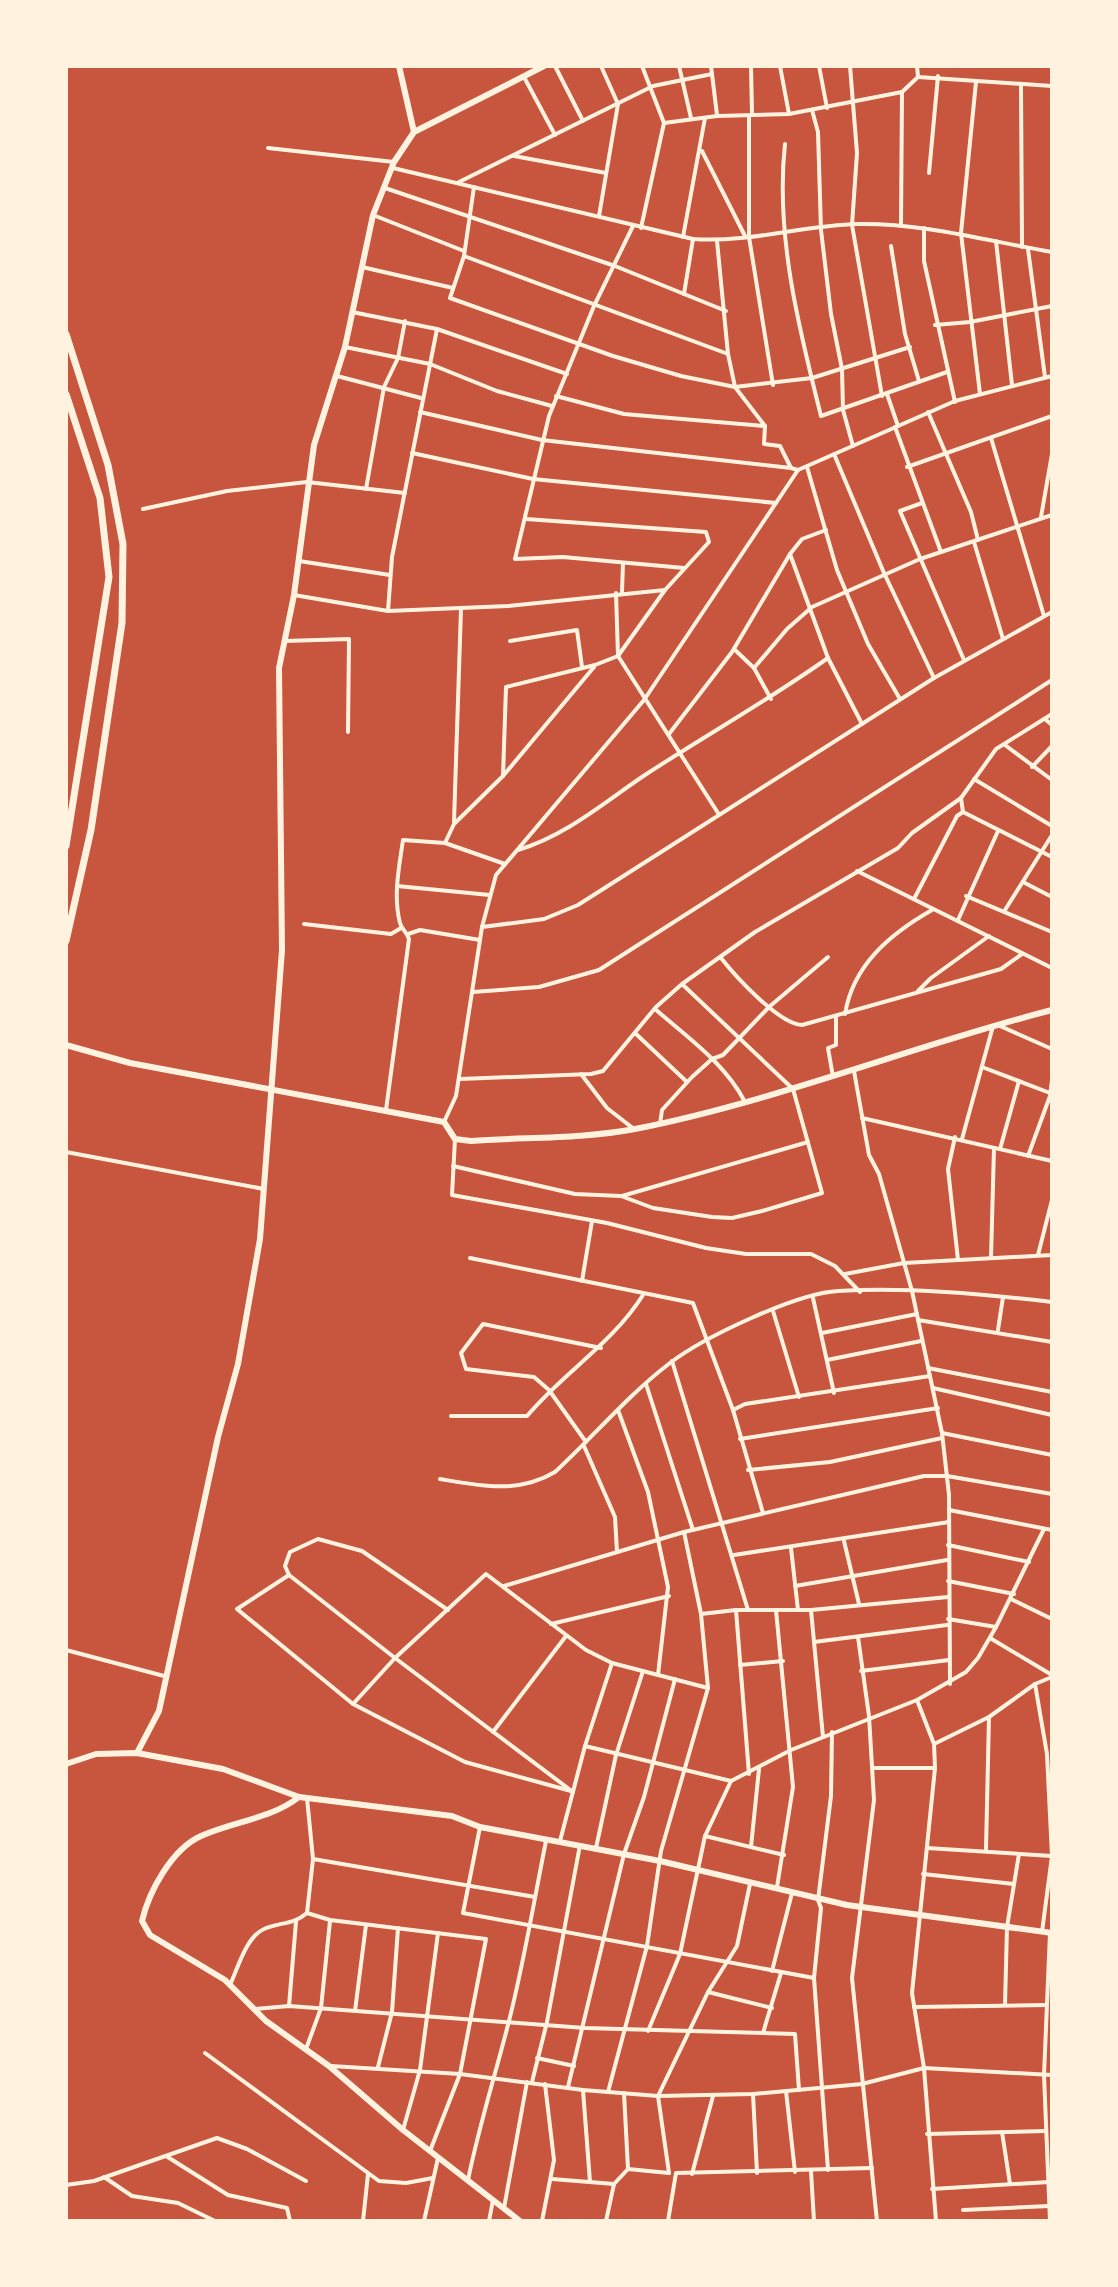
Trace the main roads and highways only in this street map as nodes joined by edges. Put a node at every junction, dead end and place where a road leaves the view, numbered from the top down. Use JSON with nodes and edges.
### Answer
{"nodes":[{"id":1,"x":66,"y":334,"type":"edge"},
{"id":2,"x":66,"y":394,"type":"edge"},
{"id":3,"x":66,"y":846,"type":"edge"},
{"id":4,"x":66,"y":941,"type":"edge"}],
"edges":[{"from":1,"to":4,"type":"main road"},
{"from":2,"to":3,"type":"main road"}]}
